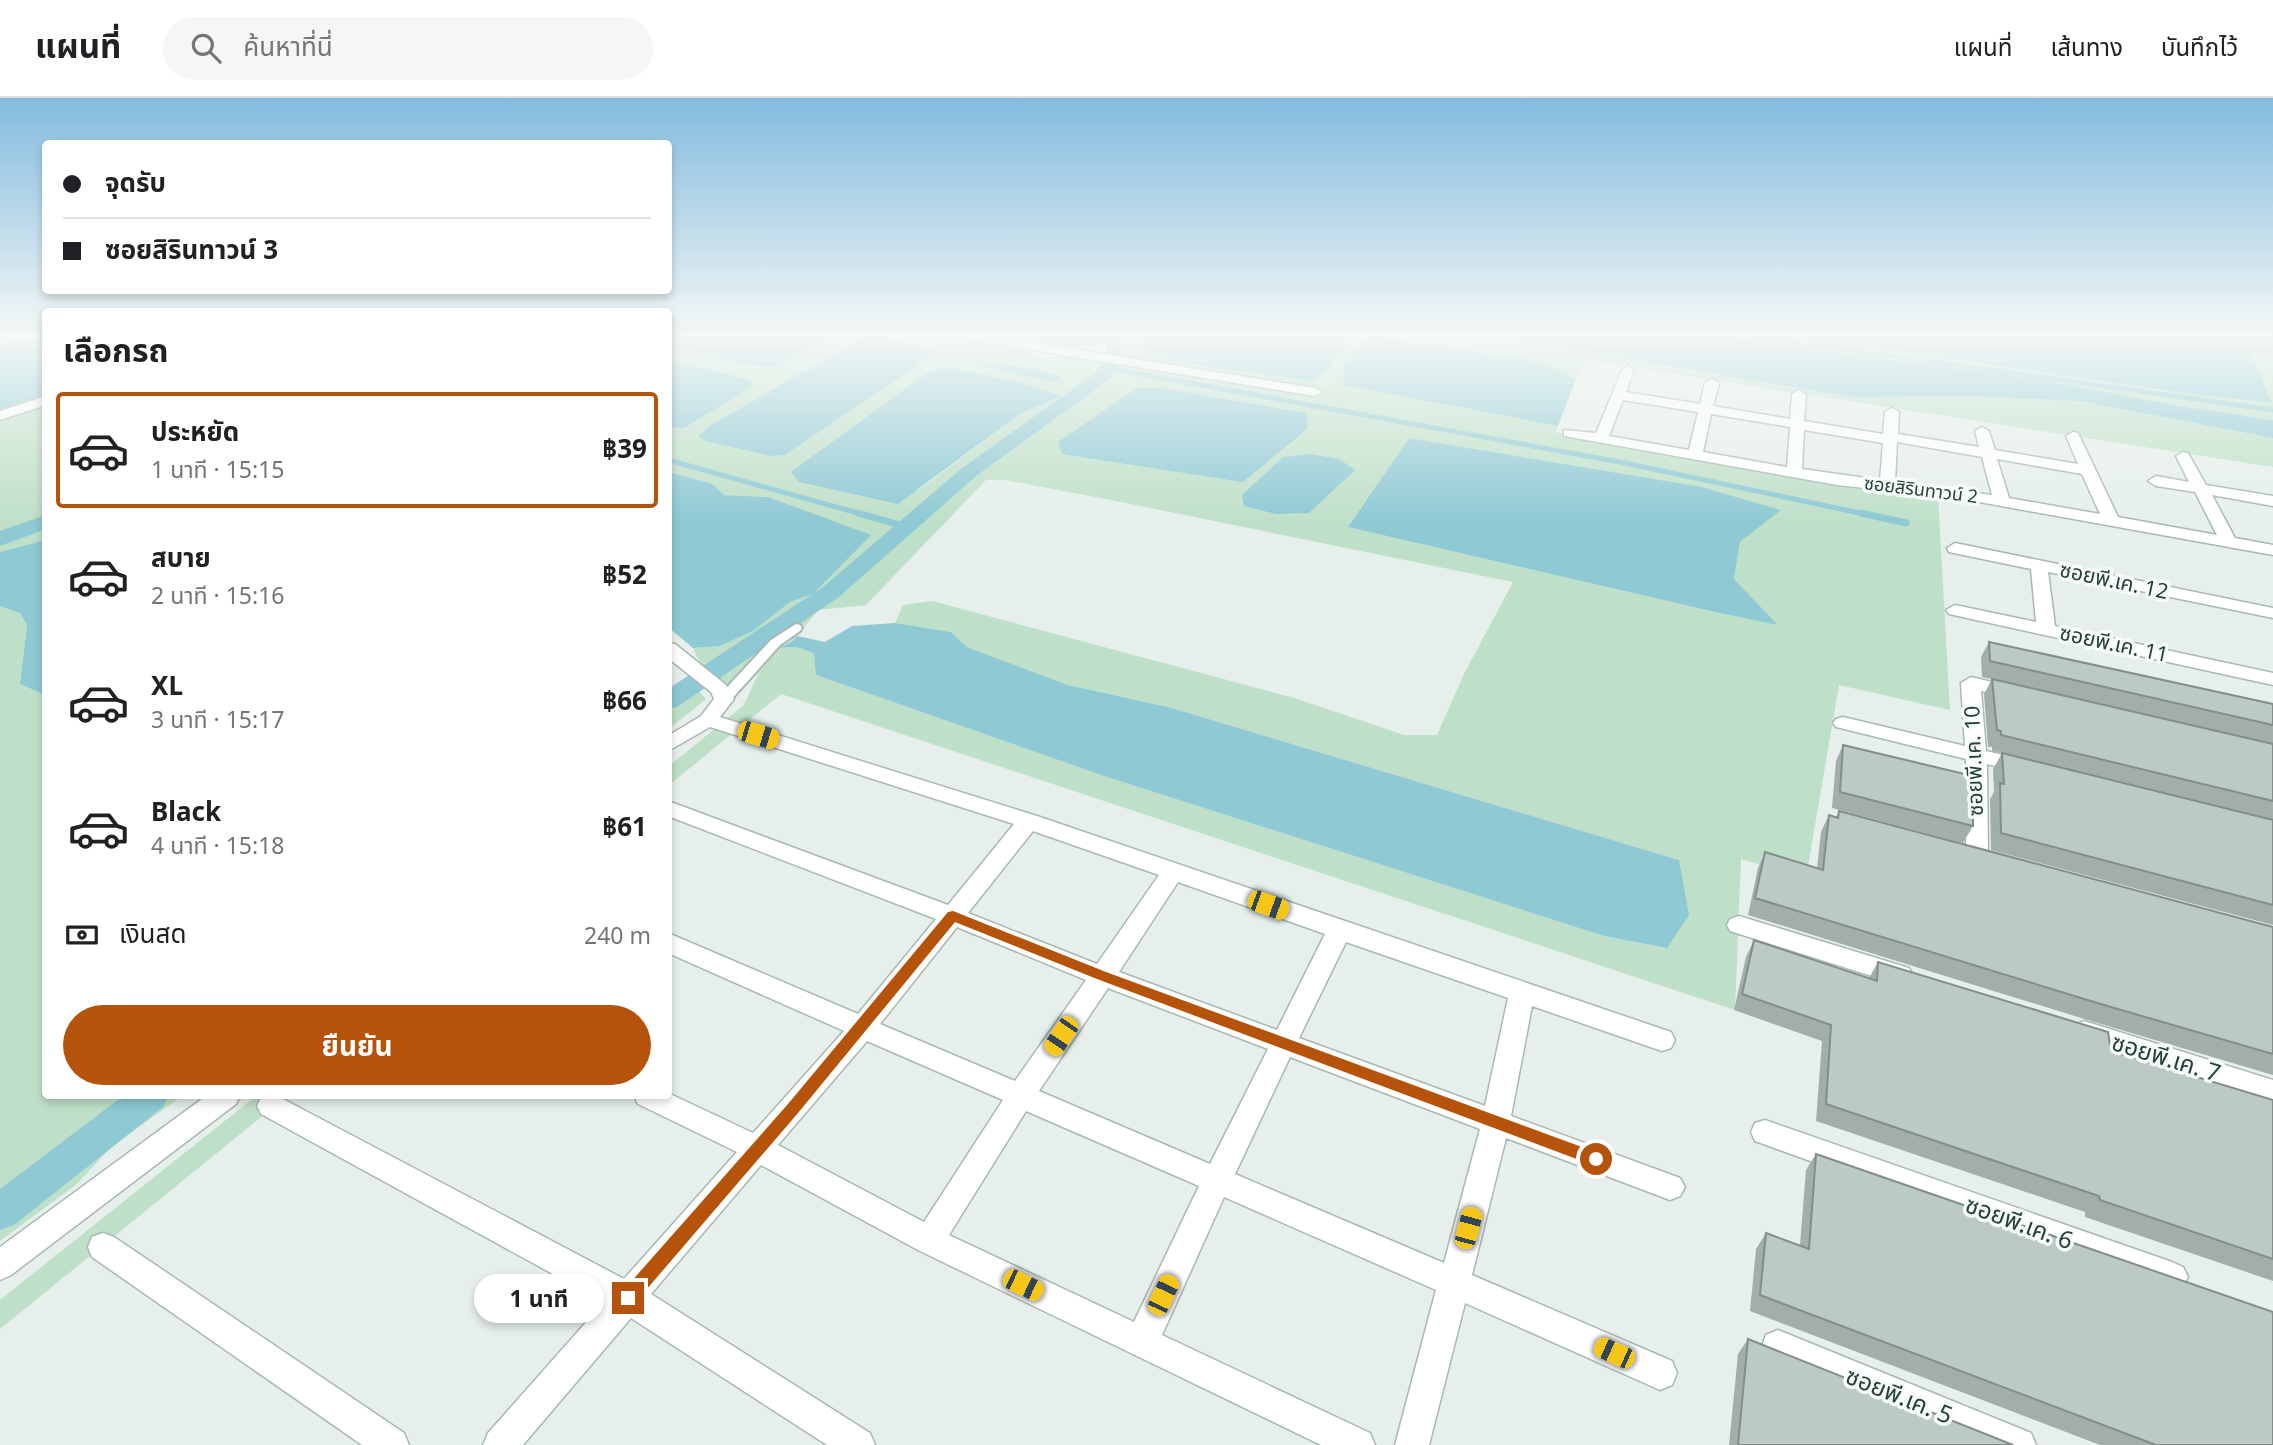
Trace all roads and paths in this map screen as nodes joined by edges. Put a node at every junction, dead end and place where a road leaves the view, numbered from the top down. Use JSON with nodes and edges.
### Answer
{"nodes":[{"id":1,"x":1618,"y":397,"type":"edge"},
{"id":2,"x":1630,"y":397,"type":"edge"},
{"id":3,"x":1709,"y":397,"type":"edge"},
{"id":4,"x":1799,"y":397,"type":"edge"},
{"id":5,"x":42,"y":401,"type":"edge"},
{"id":6,"x":1706,"y":410,"type":"junction"},
{"id":7,"x":1892,"y":412,"type":"dead end"},
{"id":8,"x":0,"y":416,"type":"edge"},
{"id":9,"x":1797,"y":425,"type":"junction"},
{"id":10,"x":1982,"y":431,"type":"dead end"},
{"id":11,"x":1569,"y":433,"type":"dead end"},
{"id":12,"x":2073,"y":436,"type":"dead end"},
{"id":13,"x":1601,"y":439,"type":"junction"},
{"id":14,"x":1891,"y":439,"type":"junction"},
{"id":15,"x":1989,"y":454,"type":"junction"},
{"id":16,"x":1696,"y":456,"type":"junction"},
{"id":17,"x":2183,"y":456,"type":"dead end"},
{"id":18,"x":2088,"y":470,"type":"junction"},
{"id":19,"x":1794,"y":473,"type":"junction"},
{"id":20,"x":2156,"y":481,"type":"dead end"},
{"id":21,"x":1887,"y":486,"type":"junction"},
{"id":22,"x":2201,"y":489,"type":"junction"},
{"id":23,"x":2002,"y":501,"type":"junction"},
{"id":24,"x":2273,"y":501,"type":"edge"},
{"id":25,"x":2111,"y":520,"type":"junction"},
{"id":26,"x":2229,"y":542,"type":"junction"},
{"id":27,"x":1955,"y":548,"type":"dead end"},
{"id":28,"x":2273,"y":550,"type":"edge"},
{"id":29,"x":2039,"y":565,"type":"junction"},
{"id":30,"x":1955,"y":610,"type":"dead end"},
{"id":31,"x":2273,"y":613,"type":"edge"},
{"id":32,"x":796,"y":628,"type":"dead end"},
{"id":33,"x":2046,"y":629,"type":"junction"},
{"id":34,"x":672,"y":651,"type":"edge"},
{"id":35,"x":2273,"y":679,"type":"edge"},
{"id":36,"x":722,"y":694,"type":"junction"},
{"id":37,"x":2036,"y":698,"type":"edge"},
{"id":38,"x":708,"y":720,"type":"junction"},
{"id":39,"x":1843,"y":723,"type":"dead end"},
{"id":40,"x":672,"y":742,"type":"edge"},
{"id":41,"x":1976,"y":755,"type":"junction"},
{"id":42,"x":2044,"y":772,"type":"edge"},
{"id":43,"x":672,"y":810,"type":"edge"},
{"id":44,"x":1030,"y":821,"type":"junction"},
{"id":45,"x":1951,"y":849,"type":"edge"},
{"id":46,"x":1977,"y":856,"type":"junction"},
{"id":47,"x":2004,"y":863,"type":"edge"},
{"id":48,"x":1174,"y":872,"type":"junction"},
{"id":49,"x":953,"y":916,"type":"junction"},
{"id":50,"x":1739,"y":925,"type":"dead end"},
{"id":51,"x":1339,"y":930,"type":"junction"},
{"id":52,"x":672,"y":944,"type":"edge"},
{"id":53,"x":1102,"y":976,"type":"junction"},
{"id":54,"x":1926,"y":983,"type":"edge"},
{"id":55,"x":1522,"y":992,"type":"junction"},
{"id":56,"x":2059,"y":1025,"type":"edge"},
{"id":57,"x":862,"y":1028,"type":"junction"},
{"id":58,"x":1662,"y":1040,"type":"dead end"},
{"id":59,"x":1284,"y":1044,"type":"junction"},
{"id":60,"x":2273,"y":1091,"type":"edge"},
{"id":61,"x":1020,"y":1097,"type":"junction"},
{"id":62,"x":222,"y":1099,"type":"edge"},
{"id":63,"x":654,"y":1099,"type":"edge"},
{"id":64,"x":271,"y":1106,"type":"dead end"},
{"id":65,"x":1496,"y":1121,"type":"junction"},
{"id":66,"x":1765,"y":1132,"type":"dead end"},
{"id":67,"x":759,"y":1149,"type":"junction"},
{"id":68,"x":1218,"y":1178,"type":"junction"},
{"id":69,"x":1670,"y":1187,"type":"dead end"},
{"id":70,"x":929,"y":1240,"type":"junction"},
{"id":71,"x":103,"y":1247,"type":"dead end"},
{"id":72,"x":0,"y":1265,"type":"edge"},
{"id":73,"x":1453,"y":1281,"type":"junction"},
{"id":74,"x":2195,"y":1286,"type":"edge"},
{"id":75,"x":628,"y":1298,"type":"junction"},
{"id":76,"x":1142,"y":1341,"type":"junction"},
{"id":77,"x":1778,"y":1346,"type":"dead end"},
{"id":78,"x":1660,"y":1373,"type":"dead end"},
{"id":79,"x":392,"y":1445,"type":"edge"},
{"id":80,"x":500,"y":1445,"type":"edge"},
{"id":81,"x":858,"y":1445,"type":"edge"},
{"id":82,"x":1358,"y":1445,"type":"edge"},
{"id":83,"x":1412,"y":1445,"type":"edge"},
{"id":84,"x":2019,"y":1445,"type":"edge"}],
"edges":[{"from":1,"to":13,"type":"street"},
{"from":2,"to":6,"type":"street"},
{"from":3,"to":6,"type":"street"},
{"from":4,"to":9,"type":"street"},
{"from":5,"to":8,"type":"street"},
{"from":6,"to":9,"type":"street"},
{"from":6,"to":16,"type":"street"},
{"from":7,"to":14,"type":"street"},
{"from":9,"to":14,"type":"street"},
{"from":9,"to":19,"type":"street"},
{"from":10,"to":15,"type":"street"},
{"from":11,"to":13,"type":"street","name":"ซอยสิรินทาวน์ 2"},
{"from":12,"to":18,"type":"street"},
{"from":13,"to":16,"type":"street","name":"ซอยสิรินทาวน์ 2"},
{"from":14,"to":15,"type":"street"},
{"from":14,"to":21,"type":"street"},
{"from":15,"to":18,"type":"street"},
{"from":15,"to":23,"type":"street"},
{"from":16,"to":19,"type":"street","name":"ซอยสิรินทาวน์ 2"},
{"from":17,"to":22,"type":"street"},
{"from":18,"to":25,"type":"street"},
{"from":19,"to":21,"type":"street","name":"ซอยสิรินทาวน์ 2"},
{"from":20,"to":22,"type":"street"},
{"from":21,"to":23,"type":"street","name":"ซอยสิรินทาวน์ 2"},
{"from":22,"to":24,"type":"street"},
{"from":22,"to":26,"type":"street"},
{"from":23,"to":25,"type":"street","name":"ซอยสิรินทาวน์ 2"},
{"from":25,"to":26,"type":"street","name":"ซอยสิรินทาวน์ 2"},
{"from":26,"to":28,"type":"street","name":"ซอยสิรินทาวน์ 2"},
{"from":27,"to":29,"type":"street","name":"ซอยพี.เค. 12"},
{"from":29,"to":31,"type":"street","name":"ซอยพี.เค. 12"},
{"from":29,"to":33,"type":"street"},
{"from":30,"to":33,"type":"street","name":"ซอยพี.เค. 11"},
{"from":32,"to":36,"type":"lane"},
{"from":33,"to":35,"type":"street","name":"ซอยพี.เค. 11"},
{"from":34,"to":36,"type":"street"},
{"from":36,"to":38,"type":"street"},
{"from":37,"to":41,"type":"street","name":"ซอยพี.เค. 10"},
{"from":38,"to":40,"type":"street"},
{"from":38,"to":44,"type":"street"},
{"from":39,"to":41,"type":"street"},
{"from":41,"to":42,"type":"street"},
{"from":41,"to":46,"type":"street","name":"ซอยพี.เค. 10"},
{"from":43,"to":49,"type":"street"},
{"from":44,"to":48,"type":"street"},
{"from":44,"to":49,"type":"street"},
{"from":45,"to":46,"type":"street"},
{"from":46,"to":47,"type":"street"},
{"from":48,"to":51,"type":"street"},
{"from":48,"to":53,"type":"street"},
{"from":49,"to":53,"type":"street"},
{"from":49,"to":57,"type":"street"},
{"from":50,"to":54,"type":"street"},
{"from":51,"to":55,"type":"street"},
{"from":51,"to":59,"type":"street"},
{"from":52,"to":57,"type":"street"},
{"from":53,"to":59,"type":"street"},
{"from":53,"to":61,"type":"street"},
{"from":55,"to":58,"type":"street"},
{"from":55,"to":65,"type":"street"},
{"from":56,"to":60,"type":"street","name":"ซอยพี.เค. 7"},
{"from":57,"to":61,"type":"street"},
{"from":57,"to":67,"type":"street"},
{"from":59,"to":65,"type":"street"},
{"from":59,"to":68,"type":"street"},
{"from":61,"to":68,"type":"street"},
{"from":61,"to":70,"type":"street"},
{"from":62,"to":72,"type":"street"},
{"from":63,"to":67,"type":"street"},
{"from":64,"to":75,"type":"street"},
{"from":65,"to":69,"type":"street"},
{"from":65,"to":73,"type":"street"},
{"from":66,"to":74,"type":"street","name":"ซอยพี.เค. 6"},
{"from":67,"to":70,"type":"street"},
{"from":67,"to":75,"type":"street"},
{"from":68,"to":73,"type":"street"},
{"from":68,"to":76,"type":"street"},
{"from":70,"to":76,"type":"street"},
{"from":71,"to":79,"type":"street"},
{"from":73,"to":78,"type":"street"},
{"from":73,"to":83,"type":"street"},
{"from":75,"to":80,"type":"street"},
{"from":75,"to":81,"type":"street"},
{"from":76,"to":82,"type":"street"},
{"from":77,"to":84,"type":"street","name":"ซอยพี.เค. 5"}]}
